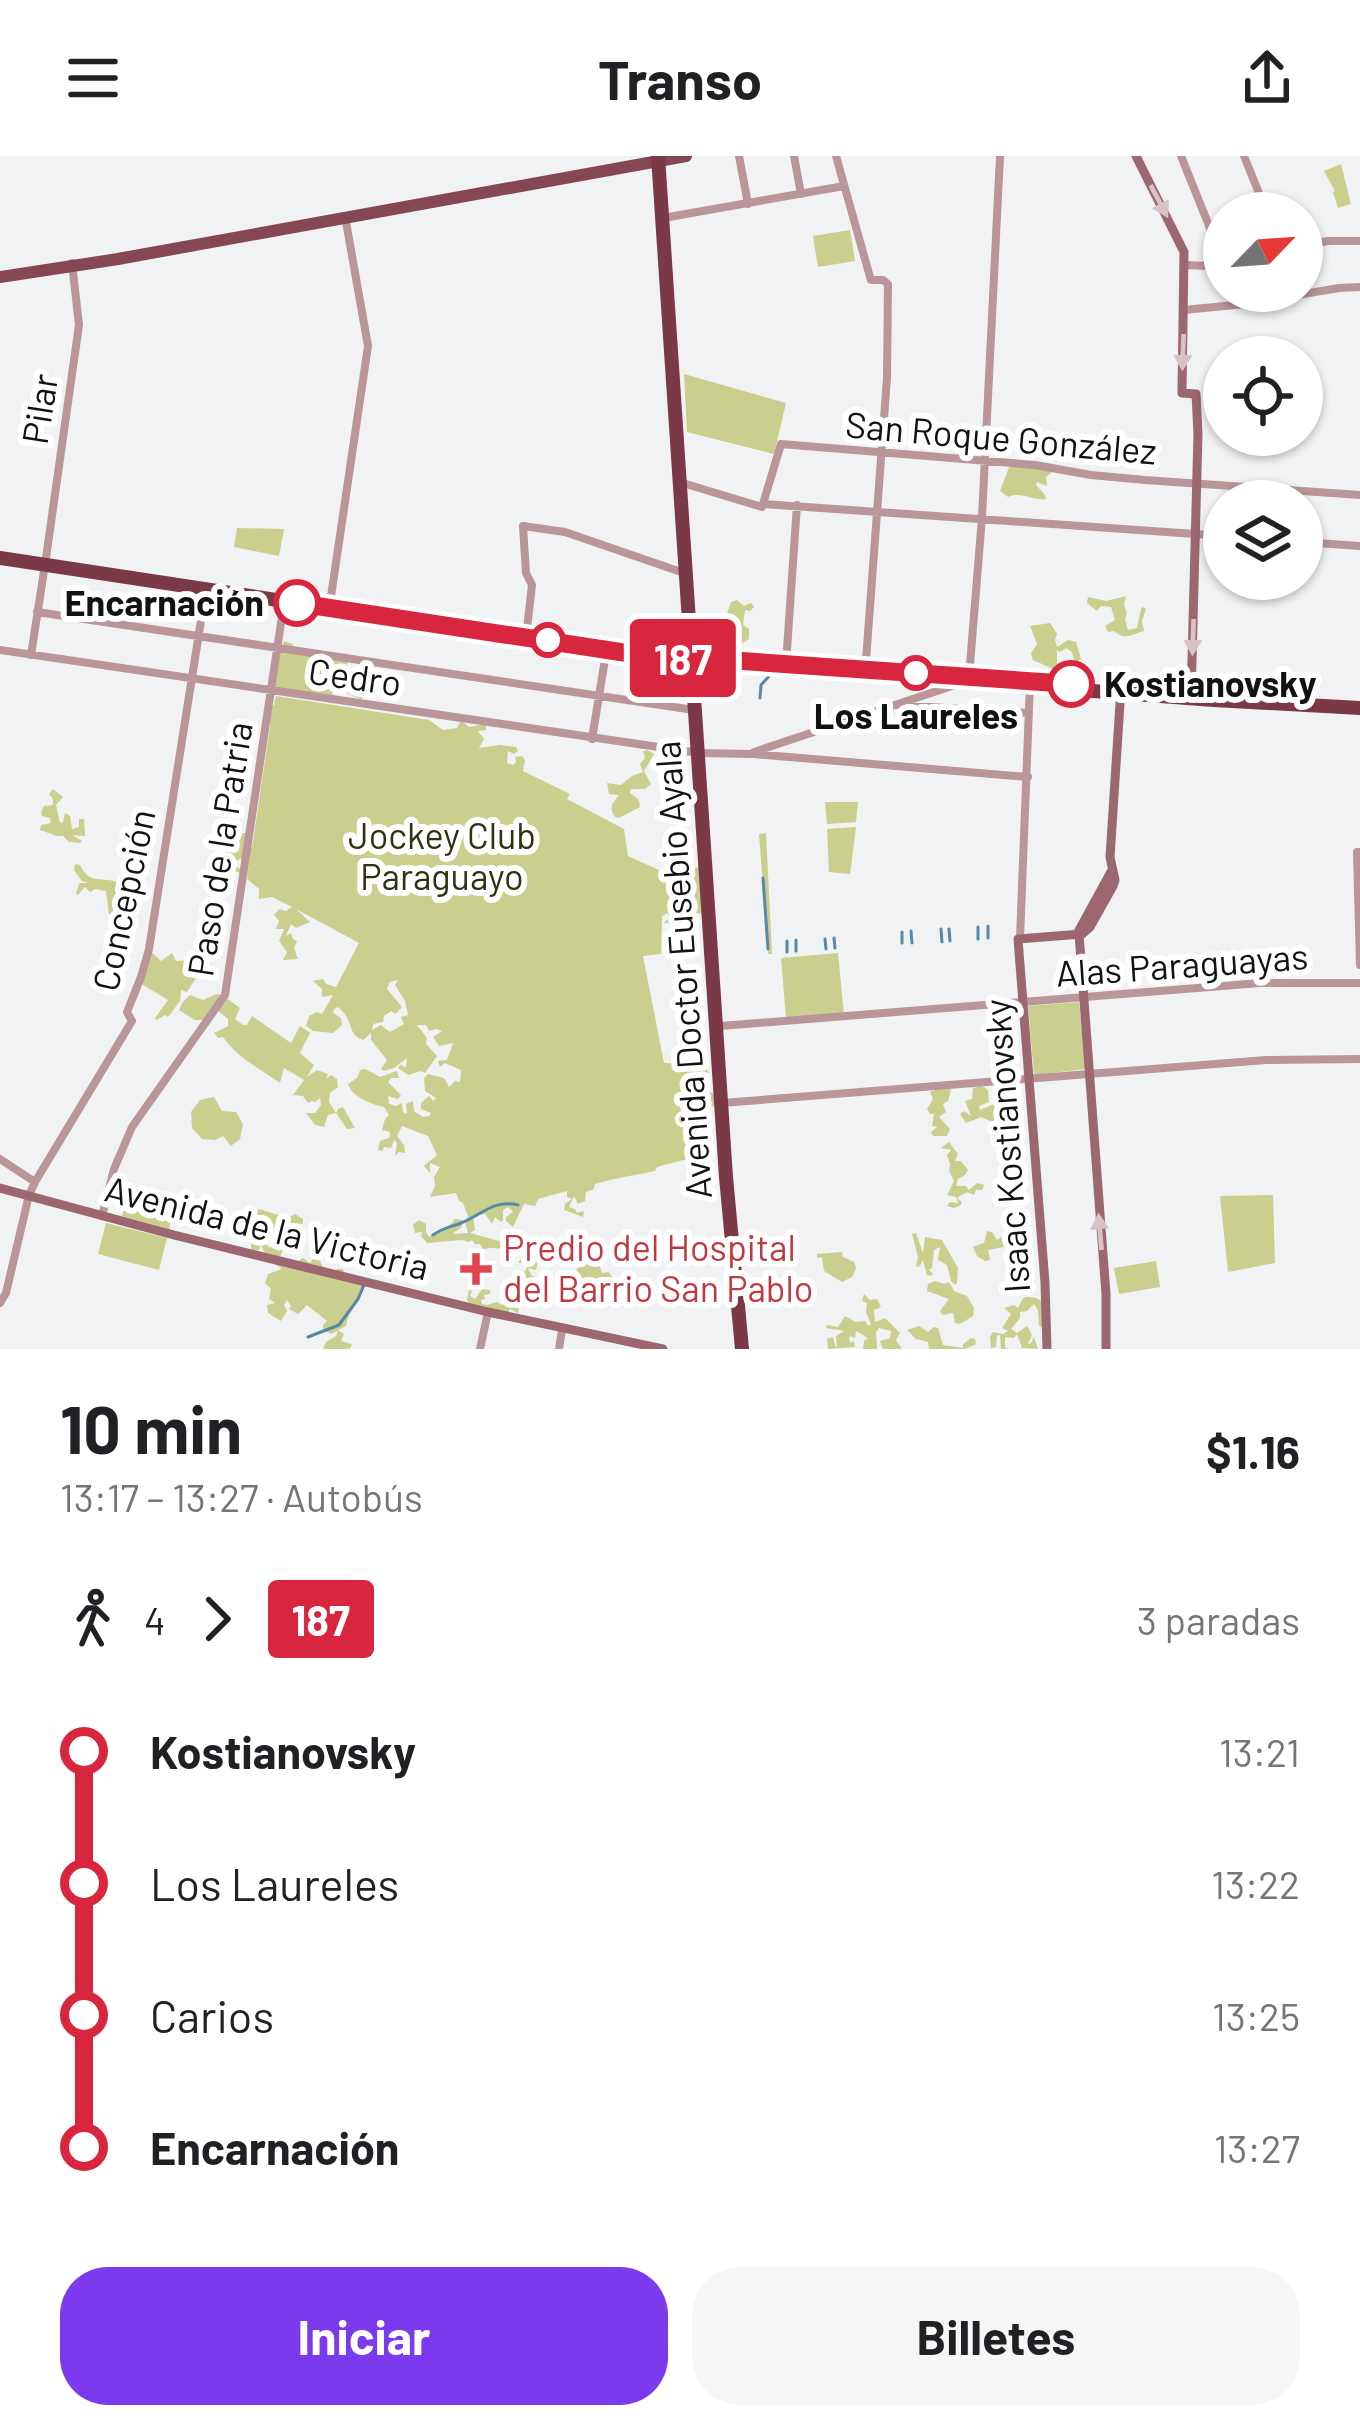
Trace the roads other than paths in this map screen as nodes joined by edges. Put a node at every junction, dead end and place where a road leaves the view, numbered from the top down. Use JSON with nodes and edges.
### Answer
{"nodes":[{"id":1,"x":686,"y":156,"type":"edge"},
{"id":2,"x":740,"y":156,"type":"edge"},
{"id":3,"x":794,"y":156,"type":"edge"},
{"id":4,"x":836,"y":156,"type":"edge"},
{"id":5,"x":1000,"y":156,"type":"edge"},
{"id":6,"x":1136,"y":156,"type":"edge"},
{"id":7,"x":1181,"y":156,"type":"edge"},
{"id":8,"x":1244,"y":156,"type":"edge"},
{"id":9,"x":662,"y":158,"type":"edge"},
{"id":10,"x":844,"y":186,"type":"junction"},
{"id":11,"x":1259,"y":192,"type":"edge"},
{"id":12,"x":801,"y":194,"type":"junction"},
{"id":13,"x":748,"y":204,"type":"junction"},
{"id":14,"x":1203,"y":211,"type":"edge"},
{"id":15,"x":345,"y":215,"type":"junction"},
{"id":16,"x":669,"y":217,"type":"junction"},
{"id":17,"x":1360,"y":241,"type":"edge"},
{"id":18,"x":1323,"y":242,"type":"edge"},
{"id":19,"x":72,"y":264,"type":"junction"},
{"id":20,"x":1184,"y":265,"type":"junction"},
{"id":21,"x":1203,"y":266,"type":"edge"},
{"id":22,"x":0,"y":275,"type":"edge"},
{"id":23,"x":669,"y":275,"type":"junction"},
{"id":24,"x":1360,"y":287,"type":"edge"},
{"id":25,"x":1323,"y":289,"type":"edge"},
{"id":26,"x":1203,"y":308,"type":"edge"},
{"id":27,"x":1184,"y":310,"type":"junction"},
{"id":28,"x":881,"y":454,"type":"junction"},
{"id":29,"x":984,"y":461,"type":"junction"},
{"id":30,"x":1196,"y":483,"type":"junction"},
{"id":31,"x":682,"y":485,"type":"junction"},
{"id":32,"x":1360,"y":495,"type":"edge"},
{"id":33,"x":797,"y":505,"type":"junction"},
{"id":34,"x":763,"y":506,"type":"junction"},
{"id":35,"x":877,"y":511,"type":"junction"},
{"id":36,"x":982,"y":518,"type":"junction"},
{"id":37,"x":1196,"y":534,"type":"junction"},
{"id":38,"x":1203,"y":534,"type":"edge"},
{"id":39,"x":1323,"y":543,"type":"edge"},
{"id":40,"x":1360,"y":546,"type":"edge"},
{"id":41,"x":0,"y":561,"type":"edge"},
{"id":42,"x":44,"y":568,"type":"junction"},
{"id":43,"x":687,"y":574,"type":"junction"},
{"id":44,"x":205,"y":592,"type":"junction"},
{"id":45,"x":284,"y":603,"type":"junction"},
{"id":46,"x":329,"y":610,"type":"junction"},
{"id":47,"x":37,"y":612,"type":"junction"},
{"id":48,"x":198,"y":637,"type":"junction"},
{"id":49,"x":526,"y":637,"type":"junction"},
{"id":50,"x":583,"y":648,"type":"junction"},
{"id":51,"x":278,"y":649,"type":"junction"},
{"id":52,"x":0,"y":650,"type":"edge"},
{"id":53,"x":694,"y":651,"type":"junction"},
{"id":54,"x":621,"y":654,"type":"junction"},
{"id":55,"x":31,"y":655,"type":"junction"},
{"id":56,"x":777,"y":665,"type":"junction"},
{"id":57,"x":696,"y":670,"type":"junction"},
{"id":58,"x":866,"y":672,"type":"junction"},
{"id":59,"x":190,"y":680,"type":"junction"},
{"id":60,"x":958,"y":681,"type":"junction"},
{"id":61,"x":1030,"y":684,"type":"junction"},
{"id":62,"x":1121,"y":690,"type":"junction"},
{"id":63,"x":271,"y":692,"type":"junction"},
{"id":64,"x":1191,"y":695,"type":"junction"},
{"id":65,"x":598,"y":696,"type":"junction"},
{"id":66,"x":895,"y":705,"type":"junction"},
{"id":67,"x":1360,"y":705,"type":"edge"},
{"id":68,"x":696,"y":710,"type":"junction"},
{"id":69,"x":1028,"y":713,"type":"junction"},
{"id":70,"x":592,"y":739,"type":"junction"},
{"id":71,"x":702,"y":753,"type":"junction"},
{"id":72,"x":753,"y":754,"type":"junction"},
{"id":73,"x":1028,"y":777,"type":"junction"},
{"id":74,"x":707,"y":828,"type":"junction"},
{"id":75,"x":1359,"y":852,"type":"edge"},
{"id":76,"x":1079,"y":934,"type":"junction"},
{"id":77,"x":1019,"y":939,"type":"junction"},
{"id":78,"x":1360,"y":965,"type":"edge"},
{"id":79,"x":1360,"y":983,"type":"edge"},
{"id":80,"x":1083,"y":998,"type":"junction"},
{"id":81,"x":1024,"y":1002,"type":"junction"},
{"id":82,"x":721,"y":1026,"type":"junction"},
{"id":83,"x":1360,"y":1059,"type":"edge"},
{"id":84,"x":1089,"y":1074,"type":"junction"},
{"id":85,"x":1029,"y":1079,"type":"junction"},
{"id":86,"x":724,"y":1102,"type":"junction"},
{"id":87,"x":0,"y":1159,"type":"edge"},
{"id":88,"x":35,"y":1183,"type":"junction"},
{"id":89,"x":0,"y":1188,"type":"edge"},
{"id":90,"x":29,"y":1195,"type":"junction"},
{"id":91,"x":102,"y":1216,"type":"junction"},
{"id":92,"x":0,"y":1303,"type":"edge"},
{"id":93,"x":488,"y":1312,"type":"junction"},
{"id":94,"x":562,"y":1328,"type":"junction"},
{"id":95,"x":480,"y":1349,"type":"edge"},
{"id":96,"x":559,"y":1349,"type":"edge"},
{"id":97,"x":643,"y":1349,"type":"edge"},
{"id":98,"x":663,"y":1349,"type":"edge"},
{"id":99,"x":745,"y":1349,"type":"edge"},
{"id":100,"x":1047,"y":1349,"type":"edge"},
{"id":101,"x":1106,"y":1349,"type":"edge"}],
"edges":[{"from":1,"to":9,"type":"main road"},
{"from":2,"to":13,"type":"street"},
{"from":3,"to":12,"type":"street"},
{"from":4,"to":10,"type":"street"},
{"from":5,"to":29,"type":"street"},
{"from":6,"to":20,"type":"main road","one_way":true},
{"from":7,"to":14,"type":"street"},
{"from":8,"to":11,"type":"street"},
{"from":9,"to":15,"type":"main road"},
{"from":9,"to":16,"type":"highway","name":"Avenida Doctor Eusebio Ayala"},
{"from":9,"to":23,"type":"highway","name":"Avenida Doctor Eusebio Ayala"},
{"from":10,"to":12,"type":"street"},
{"from":10,"to":28,"type":"street"},
{"from":12,"to":13,"type":"street"},
{"from":13,"to":16,"type":"street"},
{"from":15,"to":19,"type":"main road"},
{"from":15,"to":46,"type":"street"},
{"from":16,"to":23,"type":"highway","name":"Avenida Doctor Eusebio Ayala"},
{"from":17,"to":18,"type":"street"},
{"from":19,"to":22,"type":"main road"},
{"from":19,"to":42,"type":"street","name":"Pilar"},
{"from":20,"to":21,"type":"street"},
{"from":20,"to":27,"type":"main road"},
{"from":23,"to":31,"type":"highway","name":"Avenida Doctor Eusebio Ayala"},
{"from":24,"to":25,"type":"street"},
{"from":26,"to":27,"type":"street"},
{"from":27,"to":30,"type":"main road","one_way":true},
{"from":28,"to":29,"type":"street","name":"San Roque González"},
{"from":28,"to":34,"type":"street","name":"San Roque González"},
{"from":28,"to":35,"type":"street"},
{"from":29,"to":30,"type":"street","name":"San Roque González"},
{"from":29,"to":36,"type":"street"},
{"from":30,"to":32,"type":"street","name":"San Roque González"},
{"from":30,"to":37,"type":"main road"},
{"from":31,"to":34,"type":"street"},
{"from":31,"to":43,"type":"highway","name":"Avenida Doctor Eusebio Ayala"},
{"from":31,"to":53,"type":"highway","name":"Avenida Doctor Eusebio Ayala"},
{"from":33,"to":34,"type":"street"},
{"from":33,"to":35,"type":"street"},
{"from":33,"to":56,"type":"street"},
{"from":35,"to":36,"type":"street"},
{"from":35,"to":58,"type":"street"},
{"from":36,"to":37,"type":"street"},
{"from":36,"to":60,"type":"street"},
{"from":37,"to":38,"type":"street"},
{"from":37,"to":64,"type":"main road","one_way":true},
{"from":39,"to":40,"type":"street"},
{"from":41,"to":42,"type":"highway"},
{"from":42,"to":44,"type":"highway"},
{"from":42,"to":47,"type":"street","name":"Pilar"},
{"from":43,"to":49,"type":"street"},
{"from":43,"to":53,"type":"highway","name":"Avenida Doctor Eusebio Ayala"},
{"from":44,"to":45,"type":"highway"},
{"from":44,"to":48,"type":"street","name":"Concepción"},
{"from":45,"to":46,"type":"highway"},
{"from":45,"to":51,"type":"street","name":"Paso de la Patria"},
{"from":46,"to":49,"type":"highway"},
{"from":46,"to":50,"type":"highway"},
{"from":47,"to":48,"type":"street"},
{"from":47,"to":55,"type":"street","name":"Pilar"},
{"from":48,"to":51,"type":"street"},
{"from":48,"to":59,"type":"street","name":"Concepción"},
{"from":49,"to":50,"type":"highway"},
{"from":50,"to":54,"type":"highway"},
{"from":51,"to":63,"type":"street","name":"Paso de la Patria"},
{"from":51,"to":65,"type":"street"},
{"from":52,"to":55,"type":"street","name":"Cedro"},
{"from":53,"to":54,"type":"highway"},
{"from":53,"to":56,"type":"highway"},
{"from":53,"to":57,"type":"highway","name":"Avenida Doctor Eusebio Ayala"},
{"from":54,"to":56,"type":"highway","bridge":true},
{"from":54,"to":57,"type":"highway"},
{"from":54,"to":65,"type":"street"},
{"from":55,"to":59,"type":"street","name":"Cedro"},
{"from":56,"to":57,"type":"highway"},
{"from":56,"to":58,"type":"highway"},
{"from":57,"to":68,"type":"highway","name":"Avenida Doctor Eusebio Ayala"},
{"from":57,"to":71,"type":"highway","name":"Avenida Doctor Eusebio Ayala"},
{"from":58,"to":60,"type":"highway"},
{"from":59,"to":63,"type":"street","name":"Cedro"},
{"from":59,"to":88,"type":"street","name":"Concepción"},
{"from":60,"to":61,"type":"highway"},
{"from":60,"to":66,"type":"street"},
{"from":61,"to":62,"type":"highway"},
{"from":61,"to":69,"type":"street"},
{"from":62,"to":64,"type":"highway"},
{"from":62,"to":64,"type":"highway"},
{"from":62,"to":76,"type":"main road"},
{"from":63,"to":70,"type":"street","name":"Cedro"},
{"from":63,"to":91,"type":"street","name":"Paso de la Patria"},
{"from":64,"to":67,"type":"highway"},
{"from":65,"to":68,"type":"street"},
{"from":65,"to":70,"type":"street"},
{"from":66,"to":69,"type":"street"},
{"from":66,"to":72,"type":"street"},
{"from":68,"to":71,"type":"highway","name":"Avenida Doctor Eusebio Ayala"},
{"from":69,"to":73,"type":"street"},
{"from":70,"to":71,"type":"street","name":"Cedro"},
{"from":71,"to":72,"type":"street","name":"Cedro"},
{"from":71,"to":74,"type":"highway","name":"Avenida Doctor Eusebio Ayala"},
{"from":72,"to":73,"type":"street","name":"Cedro"},
{"from":73,"to":77,"type":"street"},
{"from":74,"to":82,"type":"highway","name":"Avenida Doctor Eusebio Ayala"},
{"from":74,"to":86,"type":"highway","name":"Avenida Doctor Eusebio Ayala"},
{"from":75,"to":78,"type":"street"},
{"from":76,"to":77,"type":"main road"},
{"from":76,"to":80,"type":"main road"},
{"from":77,"to":81,"type":"main road","name":"Isaac Kostianovsky"},
{"from":79,"to":80,"type":"street","name":"Alas Paraguayas"},
{"from":80,"to":81,"type":"street","name":"Alas Paraguayas"},
{"from":80,"to":84,"type":"main road"},
{"from":81,"to":82,"type":"street","name":"Alas Paraguayas"},
{"from":81,"to":85,"type":"main road","name":"Isaac Kostianovsky"},
{"from":82,"to":86,"type":"highway","name":"Avenida Doctor Eusebio Ayala"},
{"from":83,"to":84,"type":"street"},
{"from":84,"to":85,"type":"street"},
{"from":101,"to":84,"type":"main road","one_way":true},
{"from":85,"to":86,"type":"street"},
{"from":85,"to":100,"type":"main road","name":"Isaac Kostianovsky"},
{"from":86,"to":99,"type":"highway","name":"Avenida Doctor Eusebio Ayala"},
{"from":87,"to":88,"type":"street"},
{"from":88,"to":90,"type":"street","name":"Concepción"},
{"from":89,"to":90,"type":"main road","name":"Avenida de la Victoria"},
{"from":90,"to":91,"type":"main road","name":"Avenida de la Victoria"},
{"from":90,"to":92,"type":"street","name":"Concepción"},
{"from":91,"to":93,"type":"main road","name":"Avenida de la Victoria"},
{"from":93,"to":94,"type":"main road","name":"Avenida de la Victoria"},
{"from":93,"to":95,"type":"street"},
{"from":94,"to":96,"type":"street"},
{"from":94,"to":97,"type":"main road","name":"Avenida de la Victoria"},
{"from":94,"to":98,"type":"main road","name":"Avenida de la Victoria"}]}
